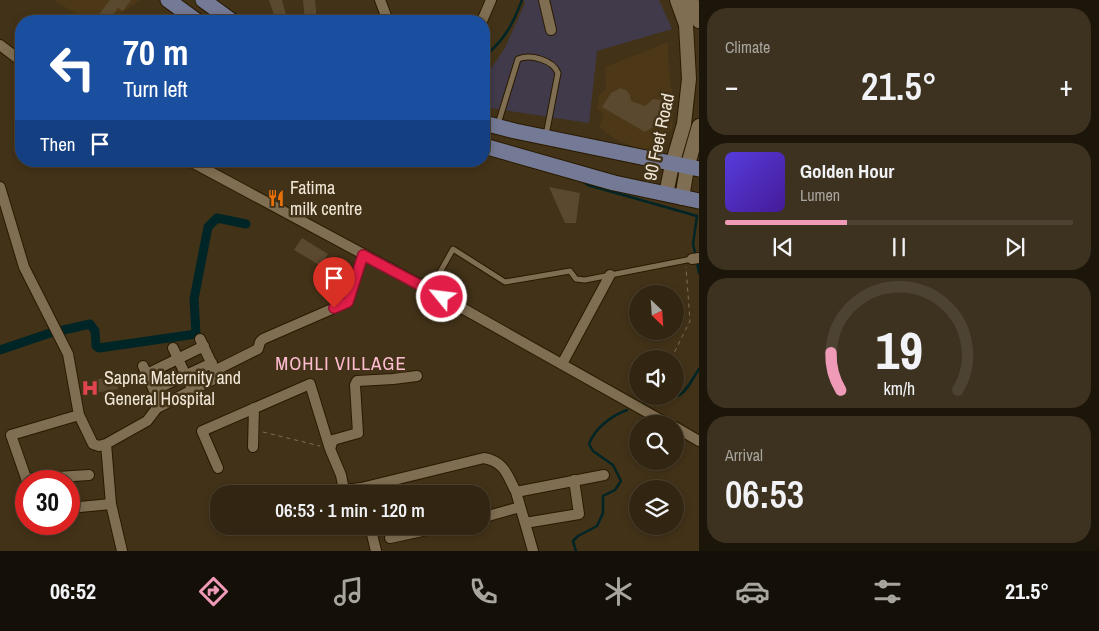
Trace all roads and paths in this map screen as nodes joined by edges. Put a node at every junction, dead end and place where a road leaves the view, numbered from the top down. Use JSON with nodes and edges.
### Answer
{"nodes":[{"id":1,"x":168,"y":0,"type":"edge"},
{"id":2,"x":203,"y":0,"type":"edge"},
{"id":3,"x":380,"y":0,"type":"edge"},
{"id":4,"x":491,"y":0,"type":"edge"},
{"id":5,"x":544,"y":0,"type":"edge"},
{"id":6,"x":677,"y":0,"type":"edge"},
{"id":7,"x":691,"y":0,"type":"edge"},
{"id":8,"x":189,"y":15,"type":"edge"},
{"id":9,"x":224,"y":15,"type":"edge"},
{"id":10,"x":386,"y":15,"type":"edge"},
{"id":11,"x":485,"y":15,"type":"edge"},
{"id":12,"x":699,"y":21,"type":"edge"},
{"id":13,"x":551,"y":30,"type":"dead end"},
{"id":14,"x":0,"y":45,"type":"edge"},
{"id":15,"x":15,"y":56,"type":"edge"},
{"id":16,"x":490,"y":125,"type":"edge"},
{"id":17,"x":699,"y":126,"type":"edge"},
{"id":18,"x":546,"y":138,"type":"junction"},
{"id":19,"x":490,"y":148,"type":"edge"},
{"id":20,"x":672,"y":165,"type":"junction"},
{"id":21,"x":201,"y":167,"type":"edge"},
{"id":22,"x":693,"y":169,"type":"edge"},
{"id":23,"x":0,"y":187,"type":"edge"},
{"id":24,"x":666,"y":194,"type":"junction"},
{"id":25,"x":682,"y":198,"type":"junction"},
{"id":26,"x":699,"y":201,"type":"edge"},
{"id":27,"x":363,"y":255,"type":"junction"},
{"id":28,"x":692,"y":259,"type":"edge"},
{"id":29,"x":610,"y":276,"type":"junction"},
{"id":30,"x":430,"y":290,"type":"junction"},
{"id":31,"x":173,"y":348,"type":"dead end"},
{"id":32,"x":676,"y":350,"type":"edge"},
{"id":33,"x":179,"y":359,"type":"junction"},
{"id":34,"x":562,"y":364,"type":"junction"},
{"id":35,"x":214,"y":366,"type":"junction"},
{"id":36,"x":186,"y":375,"type":"junction"},
{"id":37,"x":417,"y":376,"type":"dead end"},
{"id":38,"x":154,"y":390,"type":"junction"},
{"id":39,"x":193,"y":391,"type":"junction"},
{"id":40,"x":161,"y":406,"type":"junction"},
{"id":41,"x":254,"y":408,"type":"junction"},
{"id":42,"x":79,"y":415,"type":"junction"},
{"id":43,"x":652,"y":415,"type":"edge"},
{"id":44,"x":254,"y":430,"type":"junction"},
{"id":45,"x":684,"y":433,"type":"edge"},
{"id":46,"x":699,"y":441,"type":"edge"},
{"id":47,"x":106,"y":444,"type":"junction"},
{"id":48,"x":253,"y":447,"type":"dead end"},
{"id":49,"x":330,"y":449,"type":"junction"},
{"id":50,"x":218,"y":468,"type":"dead end"},
{"id":51,"x":23,"y":470,"type":"edge"},
{"id":52,"x":90,"y":475,"type":"dead end"},
{"id":53,"x":604,"y":475,"type":"dead end"},
{"id":54,"x":80,"y":476,"type":"edge"},
{"id":55,"x":574,"y":480,"type":"junction"},
{"id":56,"x":343,"y":485,"type":"edge"},
{"id":57,"x":383,"y":485,"type":"edge"},
{"id":58,"x":516,"y":492,"type":"junction"},
{"id":59,"x":111,"y":504,"type":"junction"},
{"id":60,"x":80,"y":507,"type":"edge"},
{"id":61,"x":520,"y":507,"type":"junction"},
{"id":62,"x":490,"y":515,"type":"edge"},
{"id":63,"x":525,"y":523,"type":"junction"},
{"id":64,"x":372,"y":535,"type":"edge"},
{"id":65,"x":404,"y":535,"type":"edge"},
{"id":66,"x":390,"y":538,"type":"dead end"},
{"id":67,"x":122,"y":551,"type":"edge"},
{"id":68,"x":376,"y":551,"type":"edge"},
{"id":69,"x":533,"y":551,"type":"edge"}],
"edges":[{"from":1,"to":8,"type":"main road"},
{"from":2,"to":9,"type":"main road"},
{"from":3,"to":10,"type":"street"},
{"from":4,"to":11,"type":"street"},
{"from":5,"to":13,"type":"street"},
{"from":6,"to":20,"type":"street","name":"90 Feet Road"},
{"from":7,"to":12,"type":"street"},
{"from":14,"to":15,"type":"street"},
{"from":16,"to":18,"type":"main road"},
{"from":16,"to":18,"type":"lane"},
{"from":17,"to":22,"type":"street","name":"90 Feet Road"},
{"from":18,"to":20,"type":"main road"},
{"from":19,"to":24,"type":"main road"},
{"from":20,"to":22,"type":"main road"},
{"from":20,"to":24,"type":"street","name":"90 Feet Road"},
{"from":21,"to":27,"type":"street"},
{"from":22,"to":25,"type":"street","name":"90 Feet Road"},
{"from":23,"to":42,"type":"street"},
{"from":24,"to":25,"type":"main road"},
{"from":25,"to":26,"type":"main road"},
{"from":27,"to":30,"type":"street"},
{"from":27,"to":35,"type":"street"},
{"from":28,"to":29,"type":"lane"},
{"from":28,"to":32,"type":"path"},
{"from":29,"to":30,"type":"lane"},
{"from":29,"to":34,"type":"street"},
{"from":30,"to":34,"type":"street"},
{"from":31,"to":33,"type":"street"},
{"from":33,"to":35,"type":"street"},
{"from":33,"to":36,"type":"street"},
{"from":33,"to":38,"type":"street"},
{"from":34,"to":43,"type":"street"},
{"from":35,"to":36,"type":"street"},
{"from":35,"to":39,"type":"street"},
{"from":36,"to":38,"type":"street"},
{"from":36,"to":39,"type":"street"},
{"from":37,"to":49,"type":"street"},
{"from":38,"to":40,"type":"street"},
{"from":39,"to":40,"type":"street"},
{"from":40,"to":47,"type":"street"},
{"from":41,"to":44,"type":"street"},
{"from":41,"to":49,"type":"street"},
{"from":41,"to":50,"type":"street"},
{"from":42,"to":47,"type":"street"},
{"from":42,"to":51,"type":"street"},
{"from":44,"to":48,"type":"street"},
{"from":44,"to":49,"type":"path"},
{"from":45,"to":46,"type":"street"},
{"from":47,"to":59,"type":"street"},
{"from":49,"to":56,"type":"street"},
{"from":52,"to":54,"type":"street"},
{"from":53,"to":55,"type":"street"},
{"from":55,"to":58,"type":"street"},
{"from":55,"to":63,"type":"street"},
{"from":57,"to":58,"type":"street"},
{"from":58,"to":61,"type":"street"},
{"from":59,"to":60,"type":"street"},
{"from":59,"to":67,"type":"street"},
{"from":61,"to":62,"type":"street"},
{"from":61,"to":63,"type":"street"},
{"from":63,"to":69,"type":"street"},
{"from":64,"to":68,"type":"street"},
{"from":65,"to":66,"type":"street"}]}
